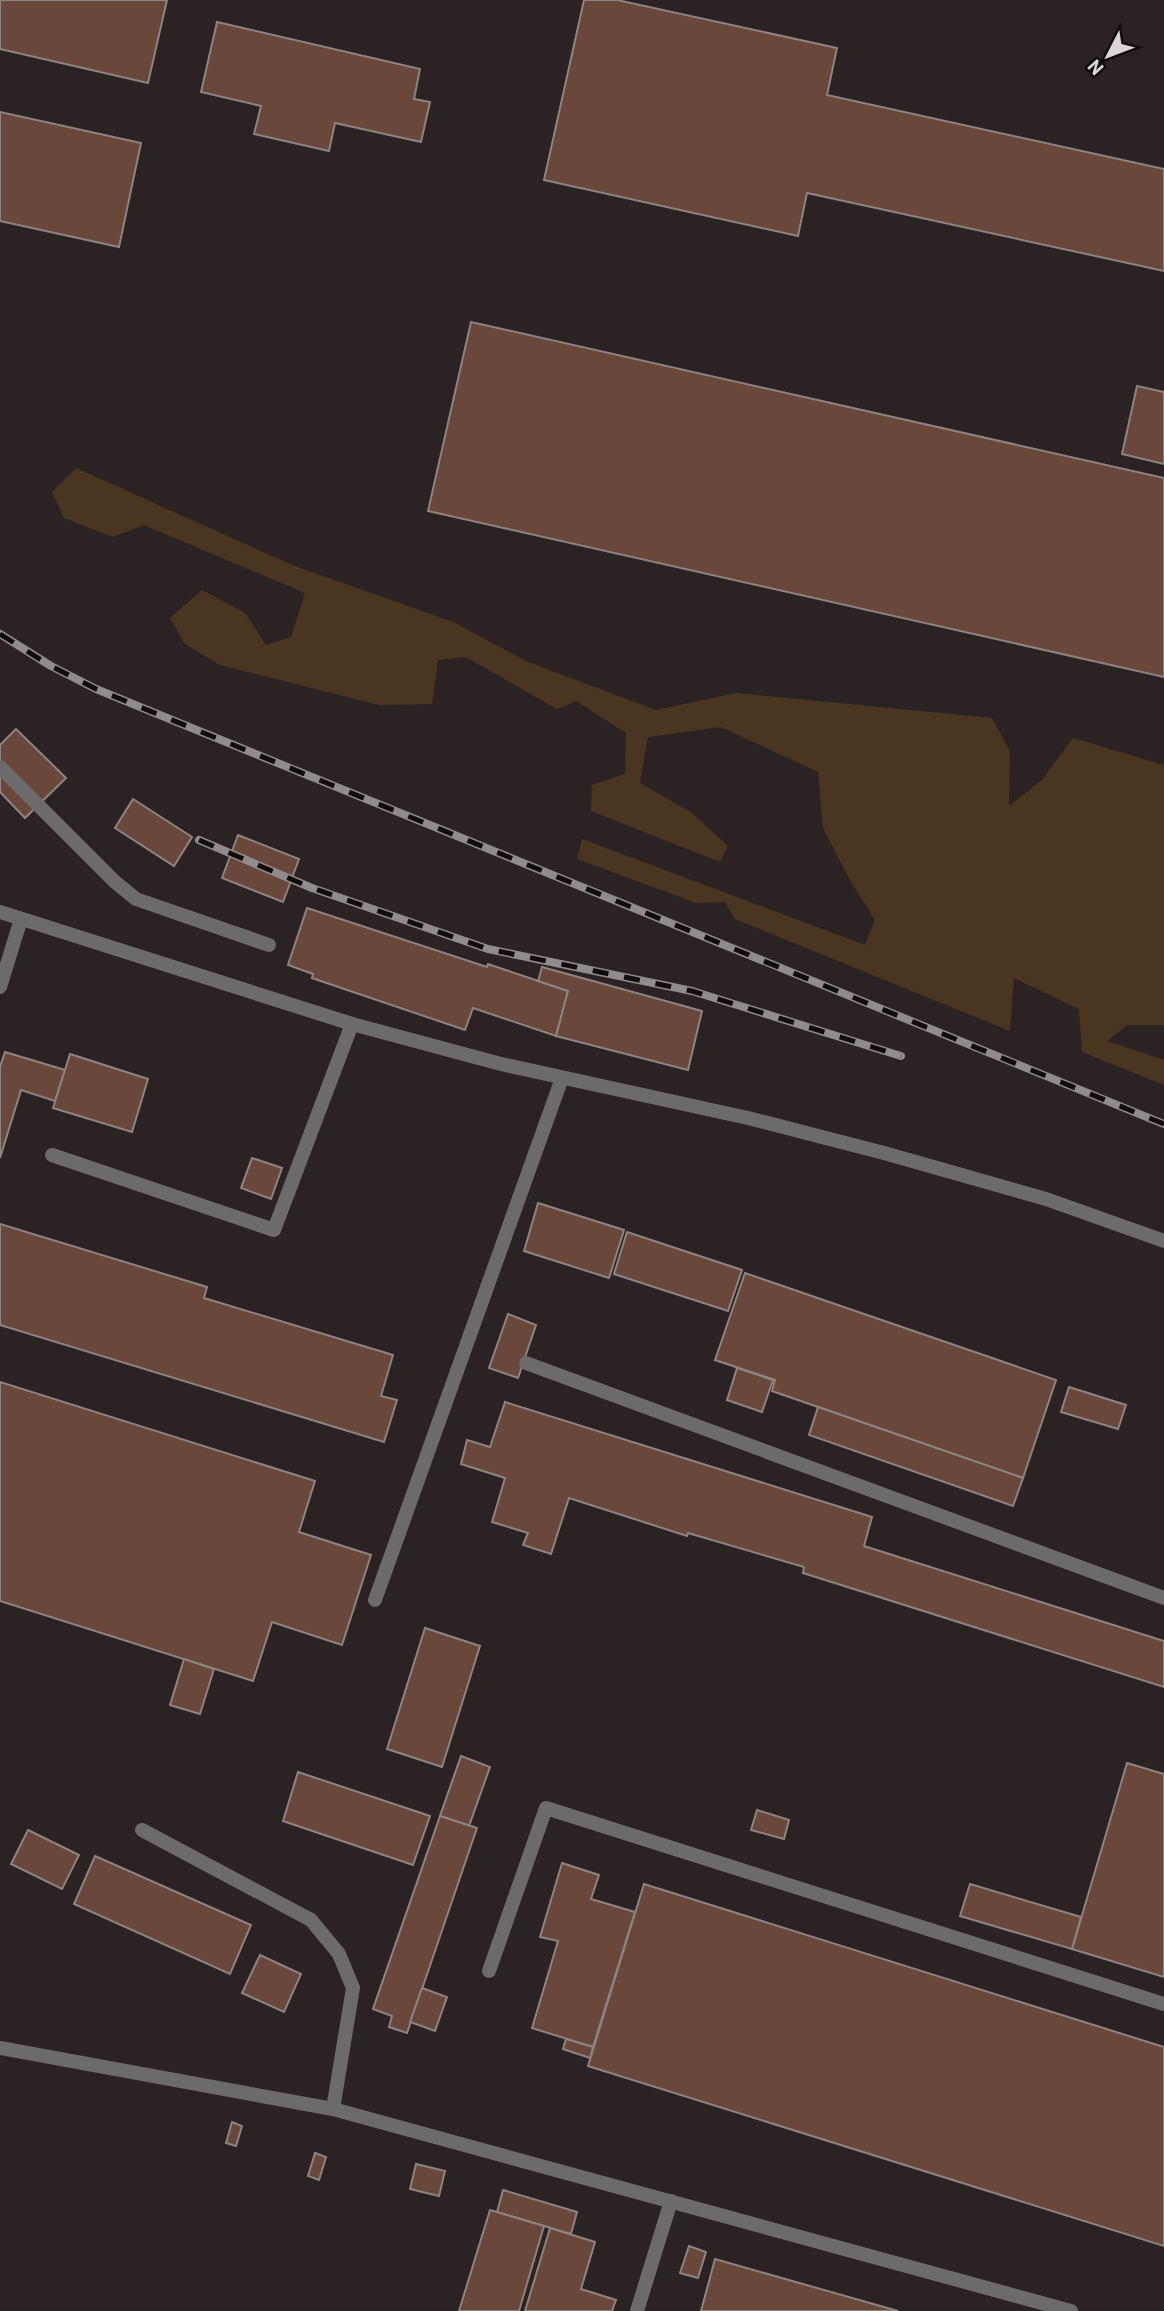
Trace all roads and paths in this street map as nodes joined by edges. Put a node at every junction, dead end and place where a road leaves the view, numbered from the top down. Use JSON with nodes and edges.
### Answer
{"nodes":[{"id":1,"x":0,"y":767,"type":"edge"},
{"id":2,"x":0,"y":912,"type":"edge"},
{"id":3,"x":21,"y":919,"type":"junction"},
{"id":4,"x":269,"y":946,"type":"dead end"},
{"id":5,"x":0,"y":987,"type":"edge"},
{"id":6,"x":352,"y":1024,"type":"junction"},
{"id":7,"x":562,"y":1078,"type":"junction"},
{"id":8,"x":52,"y":1155,"type":"dead end"},
{"id":9,"x":1164,"y":1241,"type":"edge"},
{"id":10,"x":526,"y":1363,"type":"dead end"},
{"id":11,"x":1164,"y":1598,"type":"edge"},
{"id":12,"x":375,"y":1600,"type":"dead end"},
{"id":13,"x":142,"y":1830,"type":"dead end"},
{"id":14,"x":489,"y":1971,"type":"dead end"},
{"id":15,"x":1164,"y":2004,"type":"edge"},
{"id":16,"x":0,"y":2048,"type":"edge"},
{"id":17,"x":333,"y":2109,"type":"junction"},
{"id":18,"x":671,"y":2201,"type":"junction"},
{"id":19,"x":637,"y":2311,"type":"edge"},
{"id":20,"x":1072,"y":2311,"type":"edge"}],
"edges":[{"from":1,"to":4,"type":"street"},
{"from":2,"to":3,"type":"street"},
{"from":3,"to":5,"type":"street"},
{"from":3,"to":6,"type":"street"},
{"from":6,"to":7,"type":"street"},
{"from":6,"to":8,"type":"street"},
{"from":7,"to":9,"type":"street"},
{"from":7,"to":12,"type":"street"},
{"from":10,"to":11,"type":"street"},
{"from":13,"to":17,"type":"street"},
{"from":14,"to":15,"type":"street"},
{"from":16,"to":17,"type":"street"},
{"from":17,"to":18,"type":"street"},
{"from":18,"to":19,"type":"street"},
{"from":18,"to":20,"type":"street"}]}
